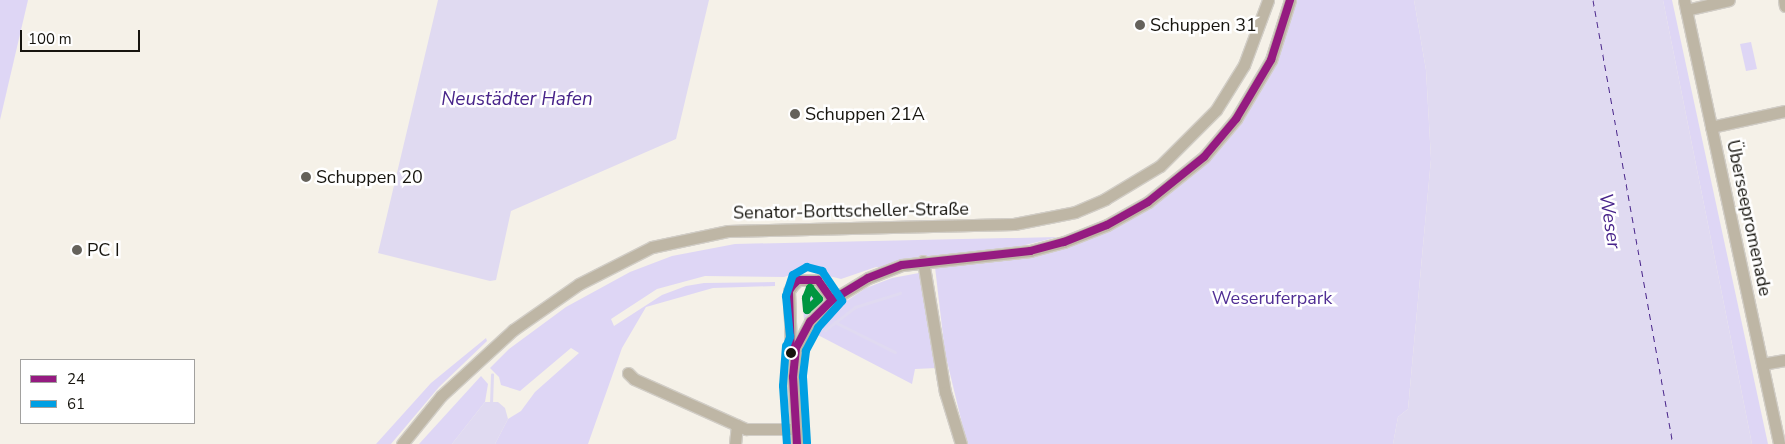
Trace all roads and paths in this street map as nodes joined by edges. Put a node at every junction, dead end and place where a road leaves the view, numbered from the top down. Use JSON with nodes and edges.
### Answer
{"nodes":[{"id":1,"x":1268,"y":0,"type":"edge"},
{"id":2,"x":1290,"y":0,"type":"edge"},
{"id":3,"x":1729,"y":0,"type":"edge"},
{"id":4,"x":1784,"y":0,"type":"edge"},
{"id":5,"x":1685,"y":5,"type":"edge"},
{"id":6,"x":1785,"y":6,"type":"edge"},
{"id":7,"x":1785,"y":111,"type":"edge"},
{"id":8,"x":1711,"y":127,"type":"junction"},
{"id":9,"x":923,"y":262,"type":"junction"},
{"id":10,"x":832,"y":300,"type":"junction"},
{"id":11,"x":1785,"y":360,"type":"edge"},
{"id":12,"x":793,"y":363,"type":"junction"},
{"id":13,"x":1762,"y":364,"type":"junction"},
{"id":14,"x":628,"y":373,"type":"dead end"},
{"id":15,"x":737,"y":425,"type":"junction"},
{"id":16,"x":796,"y":429,"type":"junction"},
{"id":17,"x":402,"y":444,"type":"edge"},
{"id":18,"x":735,"y":444,"type":"edge"},
{"id":19,"x":797,"y":444,"type":"edge"},
{"id":20,"x":961,"y":444,"type":"edge"},
{"id":21,"x":1779,"y":444,"type":"edge"}],
"edges":[{"from":1,"to":17,"type":"street","name":"Senator-Borttscheller-Straße"},
{"from":2,"to":9,"type":"street"},
{"from":3,"to":5,"type":"street"},
{"from":4,"to":6,"type":"street"},
{"from":5,"to":8,"type":"street","name":"Überseepromenade"},
{"from":7,"to":8,"type":"street"},
{"from":8,"to":13,"type":"street","name":"Überseepromenade"},
{"from":9,"to":10,"type":"street"},
{"from":9,"to":20,"type":"street"},
{"from":10,"to":12,"type":"street"},
{"from":10,"to":12,"type":"street"},
{"from":11,"to":13,"type":"street"},
{"from":12,"to":16,"type":"street"},
{"from":13,"to":21,"type":"street","name":"Überseepromenade"},
{"from":14,"to":15,"type":"street"},
{"from":15,"to":16,"type":"street"},
{"from":15,"to":18,"type":"street"},
{"from":16,"to":19,"type":"street"}]}
